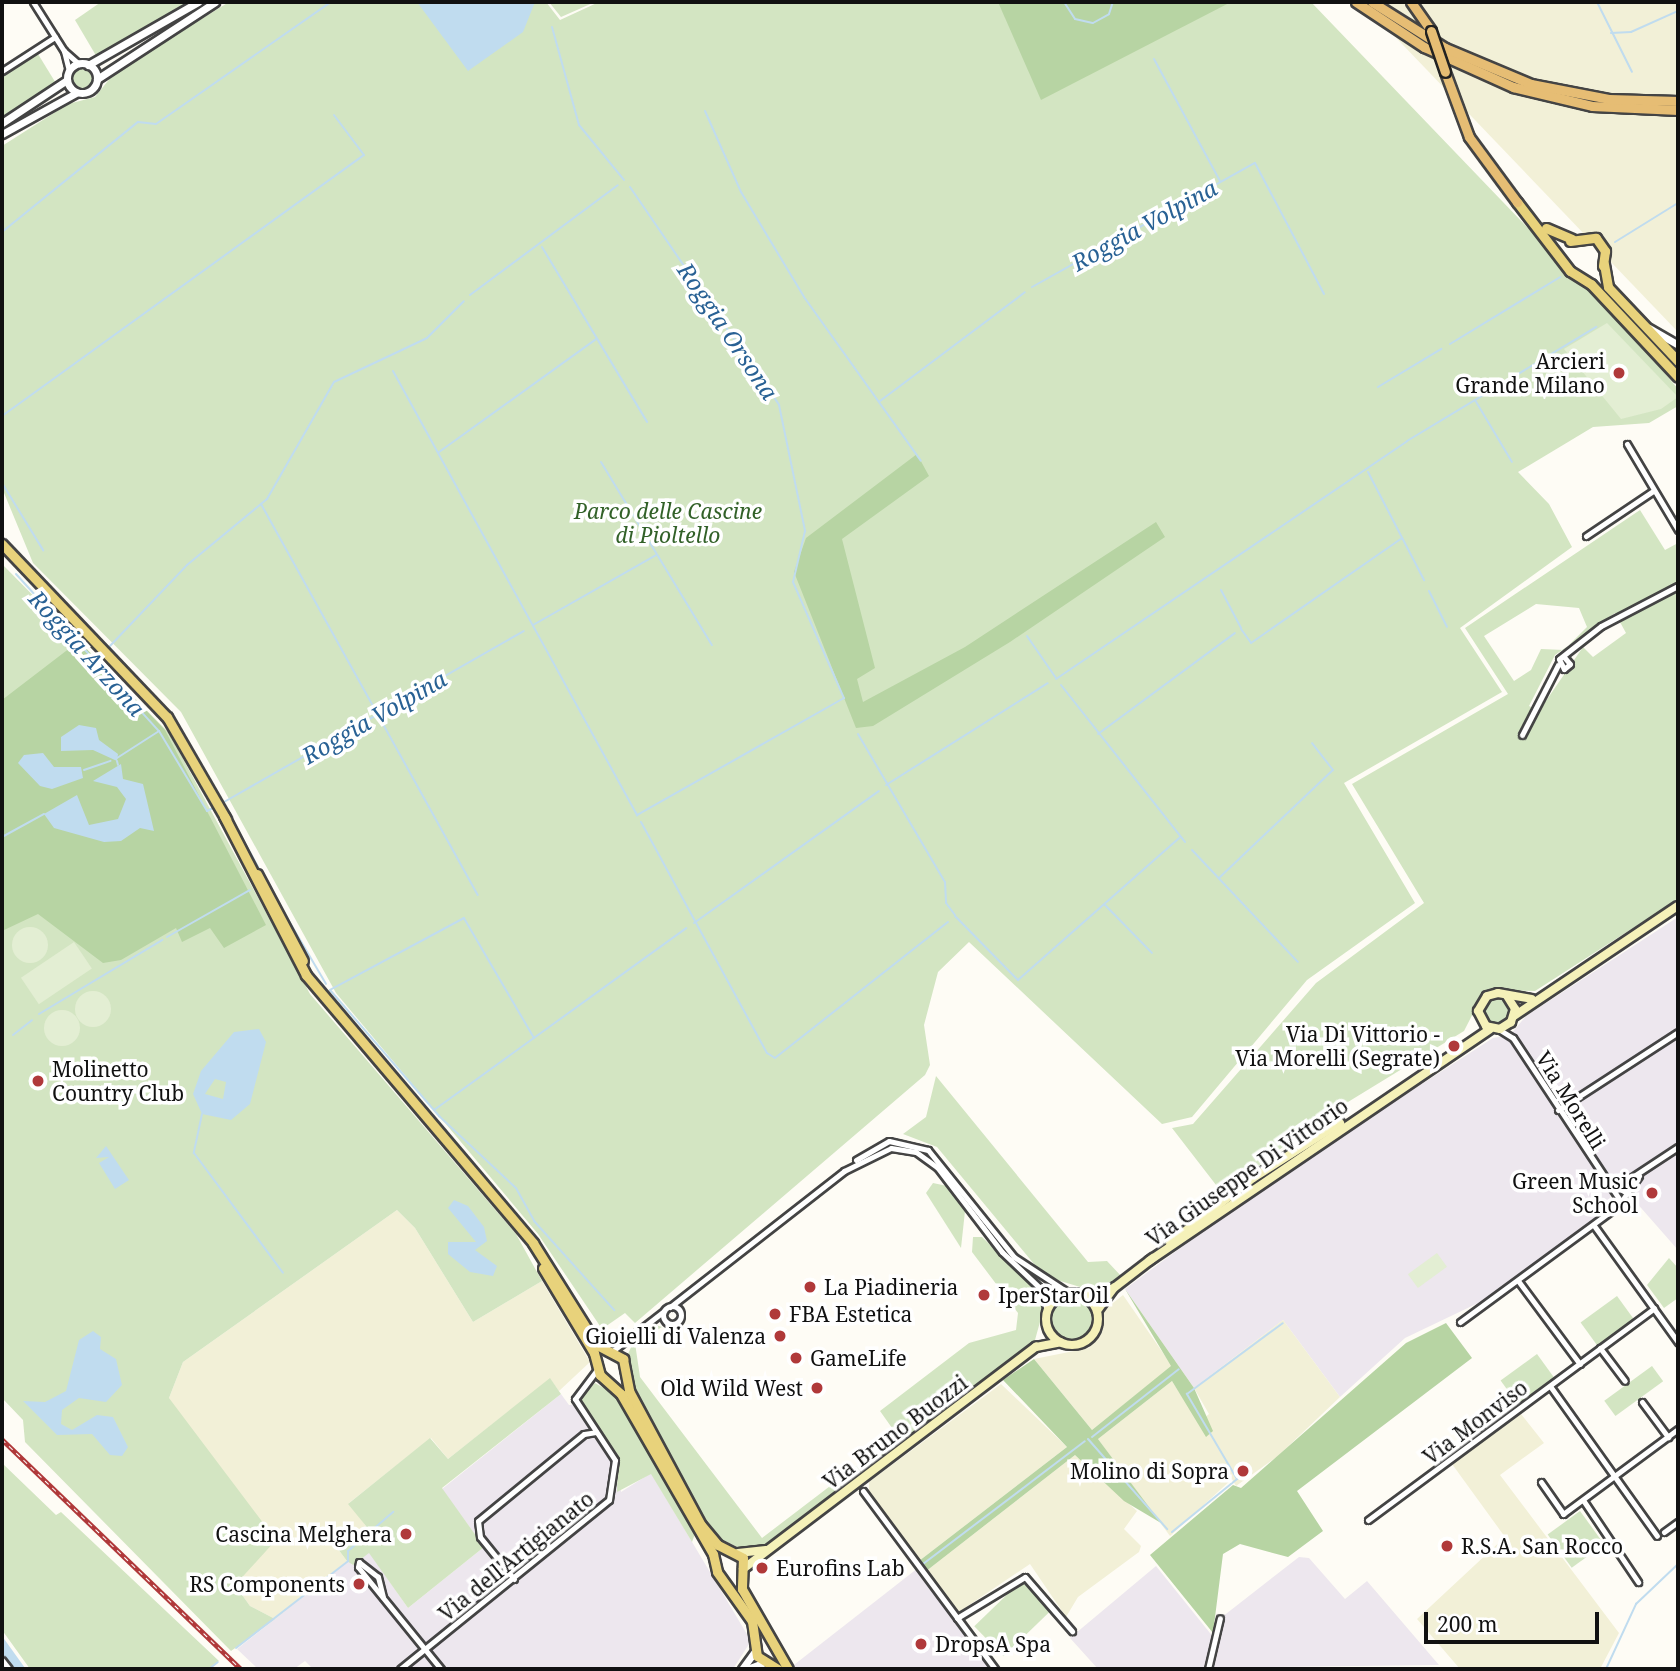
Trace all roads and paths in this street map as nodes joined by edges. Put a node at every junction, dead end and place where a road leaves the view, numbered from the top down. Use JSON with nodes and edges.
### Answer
{"nodes":[{"id":1,"x":33,"y":2,"type":"edge"},
{"id":2,"x":198,"y":2,"type":"edge"},
{"id":3,"x":215,"y":2,"type":"edge"},
{"id":4,"x":1356,"y":2,"type":"edge"},
{"id":5,"x":1372,"y":2,"type":"edge"},
{"id":6,"x":1411,"y":2,"type":"edge"},
{"id":7,"x":55,"y":37,"type":"junction"},
{"id":8,"x":64,"y":51,"type":"junction"},
{"id":9,"x":79,"y":64,"type":"junction"},
{"id":10,"x":88,"y":65,"type":"junction"},
{"id":11,"x":2,"y":71,"type":"edge"},
{"id":12,"x":69,"y":71,"type":"junction"},
{"id":13,"x":97,"y":79,"type":"junction"},
{"id":14,"x":66,"y":80,"type":"junction"},
{"id":15,"x":76,"y":93,"type":"junction"},
{"id":16,"x":1678,"y":100,"type":"edge"},
{"id":17,"x":1678,"y":110,"type":"edge"},
{"id":18,"x":2,"y":123,"type":"edge"},
{"id":19,"x":2,"y":134,"type":"edge"},
{"id":20,"x":1517,"y":202,"type":"joint"},
{"id":21,"x":1538,"y":224,"type":"junction"},
{"id":22,"x":1644,"y":326,"type":"junction"},
{"id":23,"x":1678,"y":345,"type":"edge"},
{"id":24,"x":1656,"y":353,"type":"junction"},
{"id":25,"x":1678,"y":361,"type":"edge"},
{"id":26,"x":1678,"y":377,"type":"edge"},
{"id":27,"x":1678,"y":384,"type":"edge"},
{"id":28,"x":1627,"y":444,"type":"dead end"},
{"id":29,"x":1653,"y":491,"type":"junction"},
{"id":30,"x":1678,"y":530,"type":"edge"},
{"id":31,"x":1586,"y":536,"type":"dead end"},
{"id":32,"x":2,"y":544,"type":"edge"},
{"id":33,"x":1678,"y":586,"type":"edge"},
{"id":34,"x":1572,"y":653,"type":"junction"},
{"id":35,"x":1564,"y":657,"type":"junction"},
{"id":36,"x":1569,"y":662,"type":"junction"},
{"id":37,"x":1560,"y":667,"type":"junction"},
{"id":38,"x":1522,"y":735,"type":"dead end"},
{"id":39,"x":1678,"y":906,"type":"edge"},
{"id":40,"x":1507,"y":996,"type":"junction"},
{"id":41,"x":1537,"y":997,"type":"junction"},
{"id":42,"x":1479,"y":1016,"type":"junction"},
{"id":43,"x":1513,"y":1019,"type":"junction"},
{"id":44,"x":1490,"y":1029,"type":"junction"},
{"id":45,"x":1500,"y":1029,"type":"junction"},
{"id":46,"x":1678,"y":1031,"type":"edge"},
{"id":47,"x":1513,"y":1038,"type":"junction"},
{"id":48,"x":1465,"y":1045,"type":"junction"},
{"id":49,"x":1558,"y":1110,"type":"junction"},
{"id":50,"x":1678,"y":1147,"type":"edge"},
{"id":51,"x":844,"y":1171,"type":"junction"},
{"id":52,"x":1642,"y":1172,"type":"junction"},
{"id":53,"x":1602,"y":1179,"type":"junction"},
{"id":54,"x":1616,"y":1188,"type":"junction"},
{"id":55,"x":1627,"y":1193,"type":"junction"},
{"id":56,"x":1612,"y":1198,"type":"junction"},
{"id":57,"x":1622,"y":1202,"type":"junction"},
{"id":58,"x":1608,"y":1215,"type":"junction"},
{"id":59,"x":1595,"y":1227,"type":"junction"},
{"id":60,"x":521,"y":1230,"type":"junction"},
{"id":61,"x":1519,"y":1282,"type":"junction"},
{"id":62,"x":1114,"y":1288,"type":"junction"},
{"id":63,"x":690,"y":1290,"type":"junction"},
{"id":64,"x":1069,"y":1293,"type":"junction"},
{"id":65,"x":1084,"y":1296,"type":"junction"},
{"id":66,"x":1654,"y":1308,"type":"junction"},
{"id":67,"x":667,"y":1309,"type":"junction"},
{"id":68,"x":1097,"y":1311,"type":"junction"},
{"id":69,"x":681,"y":1312,"type":"junction"},
{"id":70,"x":1047,"y":1312,"type":"junction"},
{"id":71,"x":1460,"y":1321,"type":"dead end"},
{"id":72,"x":666,"y":1322,"type":"junction"},
{"id":73,"x":644,"y":1324,"type":"junction"},
{"id":74,"x":1047,"y":1325,"type":"junction"},
{"id":75,"x":630,"y":1338,"type":"junction"},
{"id":76,"x":1060,"y":1342,"type":"junction"},
{"id":77,"x":1678,"y":1342,"type":"edge"},
{"id":78,"x":1037,"y":1347,"type":"junction"},
{"id":79,"x":1601,"y":1348,"type":"junction"},
{"id":80,"x":609,"y":1353,"type":"junction"},
{"id":81,"x":1580,"y":1364,"type":"junction"},
{"id":82,"x":625,"y":1366,"type":"junction"},
{"id":83,"x":598,"y":1367,"type":"junction"},
{"id":84,"x":606,"y":1380,"type":"junction"},
{"id":85,"x":585,"y":1381,"type":"junction"},
{"id":86,"x":1625,"y":1381,"type":"dead end"},
{"id":87,"x":1550,"y":1386,"type":"junction"},
{"id":88,"x":1642,"y":1402,"type":"dead end"},
{"id":89,"x":1678,"y":1429,"type":"edge"},
{"id":90,"x":596,"y":1432,"type":"junction"},
{"id":91,"x":1668,"y":1437,"type":"junction"},
{"id":92,"x":1615,"y":1477,"type":"junction"},
{"id":93,"x":1541,"y":1482,"type":"dead end"},
{"id":94,"x":863,"y":1491,"type":"dead end"},
{"id":95,"x":1583,"y":1500,"type":"junction"},
{"id":96,"x":1368,"y":1520,"type":"dead end"},
{"id":97,"x":1678,"y":1522,"type":"edge"},
{"id":98,"x":1664,"y":1532,"type":"dead end"},
{"id":99,"x":1657,"y":1536,"type":"dead end"},
{"id":100,"x":775,"y":1545,"type":"junction"},
{"id":101,"x":727,"y":1550,"type":"junction"},
{"id":102,"x":738,"y":1553,"type":"junction"},
{"id":103,"x":715,"y":1561,"type":"junction"},
{"id":104,"x":742,"y":1571,"type":"junction"},
{"id":105,"x":724,"y":1578,"type":"junction"},
{"id":106,"x":514,"y":1579,"type":"junction"},
{"id":107,"x":1638,"y":1582,"type":"dead end"},
{"id":108,"x":383,"y":1597,"type":"junction"},
{"id":109,"x":957,"y":1618,"type":"junction"},
{"id":110,"x":1220,"y":1618,"type":"dead end"},
{"id":111,"x":1072,"y":1631,"type":"dead end"},
{"id":112,"x":771,"y":1639,"type":"junction"},
{"id":113,"x":756,"y":1647,"type":"junction"},
{"id":114,"x":425,"y":1648,"type":"junction"},
{"id":115,"x":779,"y":1654,"type":"junction"},
{"id":116,"x":2,"y":1660,"type":"edge"},
{"id":117,"x":767,"y":1662,"type":"junction"},
{"id":118,"x":9,"y":1669,"type":"edge"},
{"id":119,"x":400,"y":1669,"type":"edge"},
{"id":120,"x":441,"y":1669,"type":"edge"},
{"id":121,"x":744,"y":1669,"type":"edge"},
{"id":122,"x":778,"y":1669,"type":"edge"},
{"id":123,"x":788,"y":1669,"type":"edge"},
{"id":124,"x":995,"y":1669,"type":"edge"},
{"id":125,"x":1208,"y":1669,"type":"edge"}],
"edges":[{"from":1,"to":7,"type":"street"},
{"from":2,"to":10,"type":"street"},
{"from":3,"to":13,"type":"street"},
{"from":4,"to":17,"type":"highway"},
{"from":5,"to":16,"type":"highway"},
{"from":6,"to":20,"type":"highway","bridge":true},
{"from":7,"to":8,"type":"street"},
{"from":7,"to":11,"type":"street"},
{"from":8,"to":9,"type":"street"},
{"from":8,"to":12,"type":"street"},
{"from":9,"to":10,"type":"street"},
{"from":9,"to":12,"type":"street"},
{"from":10,"to":13,"type":"street"},
{"from":12,"to":14,"type":"street"},
{"from":13,"to":15,"type":"street"},
{"from":14,"to":15,"type":"street"},
{"from":14,"to":18,"type":"street"},
{"from":15,"to":19,"type":"street"},
{"from":20,"to":21,"type":"main road"},
{"from":21,"to":22,"type":"main road"},
{"from":21,"to":24,"type":"main road"},
{"from":22,"to":23,"type":"street"},
{"from":22,"to":25,"type":"main road"},
{"from":24,"to":26,"type":"main road"},
{"from":24,"to":27,"type":"main road"},
{"from":28,"to":29,"type":"street"},
{"from":29,"to":30,"type":"street"},
{"from":29,"to":31,"type":"street"},
{"from":32,"to":60,"type":"main road"},
{"from":33,"to":34,"type":"street"},
{"from":34,"to":35,"type":"street"},
{"from":34,"to":36,"type":"street"},
{"from":35,"to":36,"type":"street"},
{"from":35,"to":37,"type":"street"},
{"from":36,"to":37,"type":"street"},
{"from":37,"to":38,"type":"street"},
{"from":39,"to":41,"type":"main road"},
{"from":40,"to":41,"type":"main road"},
{"from":40,"to":42,"type":"main road"},
{"from":40,"to":43,"type":"main road"},
{"from":41,"to":43,"type":"main road"},
{"from":42,"to":44,"type":"main road"},
{"from":42,"to":48,"type":"main road"},
{"from":43,"to":45,"type":"main road"},
{"from":43,"to":47,"type":"street","name":"Via Morelli"},
{"from":44,"to":45,"type":"main road"},
{"from":44,"to":48,"type":"main road","name":"Via Giuseppe Di Vittorio"},
{"from":45,"to":47,"type":"street","name":"Via Morelli"},
{"from":46,"to":49,"type":"street"},
{"from":47,"to":49,"type":"street","name":"Via Morelli"},
{"from":48,"to":62,"type":"main road","name":"Via Giuseppe Di Vittorio"},
{"from":49,"to":53,"type":"street","name":"Via Morelli"},
{"from":50,"to":52,"type":"street"},
{"from":51,"to":63,"type":"street"},
{"from":51,"to":64,"type":"street"},
{"from":51,"to":70,"type":"street"},
{"from":52,"to":54,"type":"street"},
{"from":52,"to":55,"type":"street"},
{"from":53,"to":54,"type":"street","name":"Via Morelli"},
{"from":53,"to":56,"type":"street","name":"Via Morelli"},
{"from":54,"to":55,"type":"street","name":"Via Morelli"},
{"from":54,"to":56,"type":"street"},
{"from":55,"to":57,"type":"street"},
{"from":56,"to":57,"type":"street"},
{"from":56,"to":58,"type":"street"},
{"from":57,"to":58,"type":"street"},
{"from":58,"to":59,"type":"street"},
{"from":59,"to":61,"type":"street"},
{"from":59,"to":66,"type":"street"},
{"from":60,"to":80,"type":"main road"},
{"from":60,"to":83,"type":"main road"},
{"from":61,"to":71,"type":"street"},
{"from":61,"to":81,"type":"street"},
{"from":62,"to":65,"type":"main road","name":"Via Giuseppe Di Vittorio"},
{"from":62,"to":68,"type":"main road","name":"Via Giuseppe Di Vittorio"},
{"from":63,"to":67,"type":"street"},
{"from":63,"to":69,"type":"street"},
{"from":64,"to":65,"type":"main road"},
{"from":64,"to":70,"type":"main road"},
{"from":65,"to":68,"type":"main road"},
{"from":66,"to":77,"type":"street"},
{"from":66,"to":79,"type":"street","name":"Via Monviso"},
{"from":67,"to":69,"type":"street"},
{"from":67,"to":72,"type":"street"},
{"from":67,"to":73,"type":"street"},
{"from":68,"to":76,"type":"main road"},
{"from":69,"to":72,"type":"street"},
{"from":70,"to":74,"type":"main road"},
{"from":72,"to":73,"type":"street"},
{"from":73,"to":75,"type":"street"},
{"from":74,"to":76,"type":"main road"},
{"from":74,"to":78,"type":"main road","name":"Via Bruno Buozzi"},
{"from":75,"to":80,"type":"street"},
{"from":75,"to":82,"type":"street"},
{"from":76,"to":78,"type":"main road","name":"Via Bruno Buozzi"},
{"from":78,"to":100,"type":"main road","name":"Via Bruno Buozzi"},
{"from":79,"to":81,"type":"street","name":"Via Monviso"},
{"from":79,"to":86,"type":"street"},
{"from":80,"to":82,"type":"main road"},
{"from":80,"to":83,"type":"main road"},
{"from":81,"to":87,"type":"street","name":"Via Monviso"},
{"from":82,"to":84,"type":"main road"},
{"from":82,"to":101,"type":"main road"},
{"from":83,"to":84,"type":"main road"},
{"from":83,"to":85,"type":"street"},
{"from":84,"to":85,"type":"street"},
{"from":84,"to":103,"type":"main road"},
{"from":85,"to":90,"type":"street","name":"Via dell'Artigianato"},
{"from":87,"to":92,"type":"street"},
{"from":87,"to":96,"type":"street","name":"Via Monviso"},
{"from":88,"to":91,"type":"street"},
{"from":89,"to":91,"type":"street"},
{"from":90,"to":106,"type":"street","name":"Via dell'Artigianato"},
{"from":90,"to":106,"type":"street"},
{"from":91,"to":92,"type":"street"},
{"from":92,"to":95,"type":"street"},
{"from":92,"to":99,"type":"street"},
{"from":93,"to":95,"type":"street"},
{"from":94,"to":109,"type":"street"},
{"from":95,"to":107,"type":"street"},
{"from":97,"to":98,"type":"street"},
{"from":100,"to":102,"type":"main road","name":"Via Bruno Buozzi"},
{"from":100,"to":104,"type":"main road","name":"Via Bruno Buozzi"},
{"from":101,"to":102,"type":"main road"},
{"from":101,"to":103,"type":"main road"},
{"from":102,"to":104,"type":"main road"},
{"from":103,"to":105,"type":"main road"},
{"from":104,"to":105,"type":"main road"},
{"from":104,"to":112,"type":"main road"},
{"from":105,"to":113,"type":"main road"},
{"from":106,"to":114,"type":"street","name":"Via dell'Artigianato"},
{"from":108,"to":108,"type":"street"},
{"from":108,"to":114,"type":"street"},
{"from":109,"to":111,"type":"street"},
{"from":109,"to":124,"type":"street"},
{"from":110,"to":125,"type":"street"},
{"from":112,"to":113,"type":"main road"},
{"from":112,"to":115,"type":"main road"},
{"from":113,"to":117,"type":"main road"},
{"from":113,"to":121,"type":"street"},
{"from":114,"to":119,"type":"street","name":"Via dell'Artigianato"},
{"from":114,"to":120,"type":"street"},
{"from":115,"to":117,"type":"main road"},
{"from":115,"to":123,"type":"main road"},
{"from":116,"to":118,"type":"street"},
{"from":117,"to":121,"type":"street"},
{"from":117,"to":122,"type":"main road"}]}
